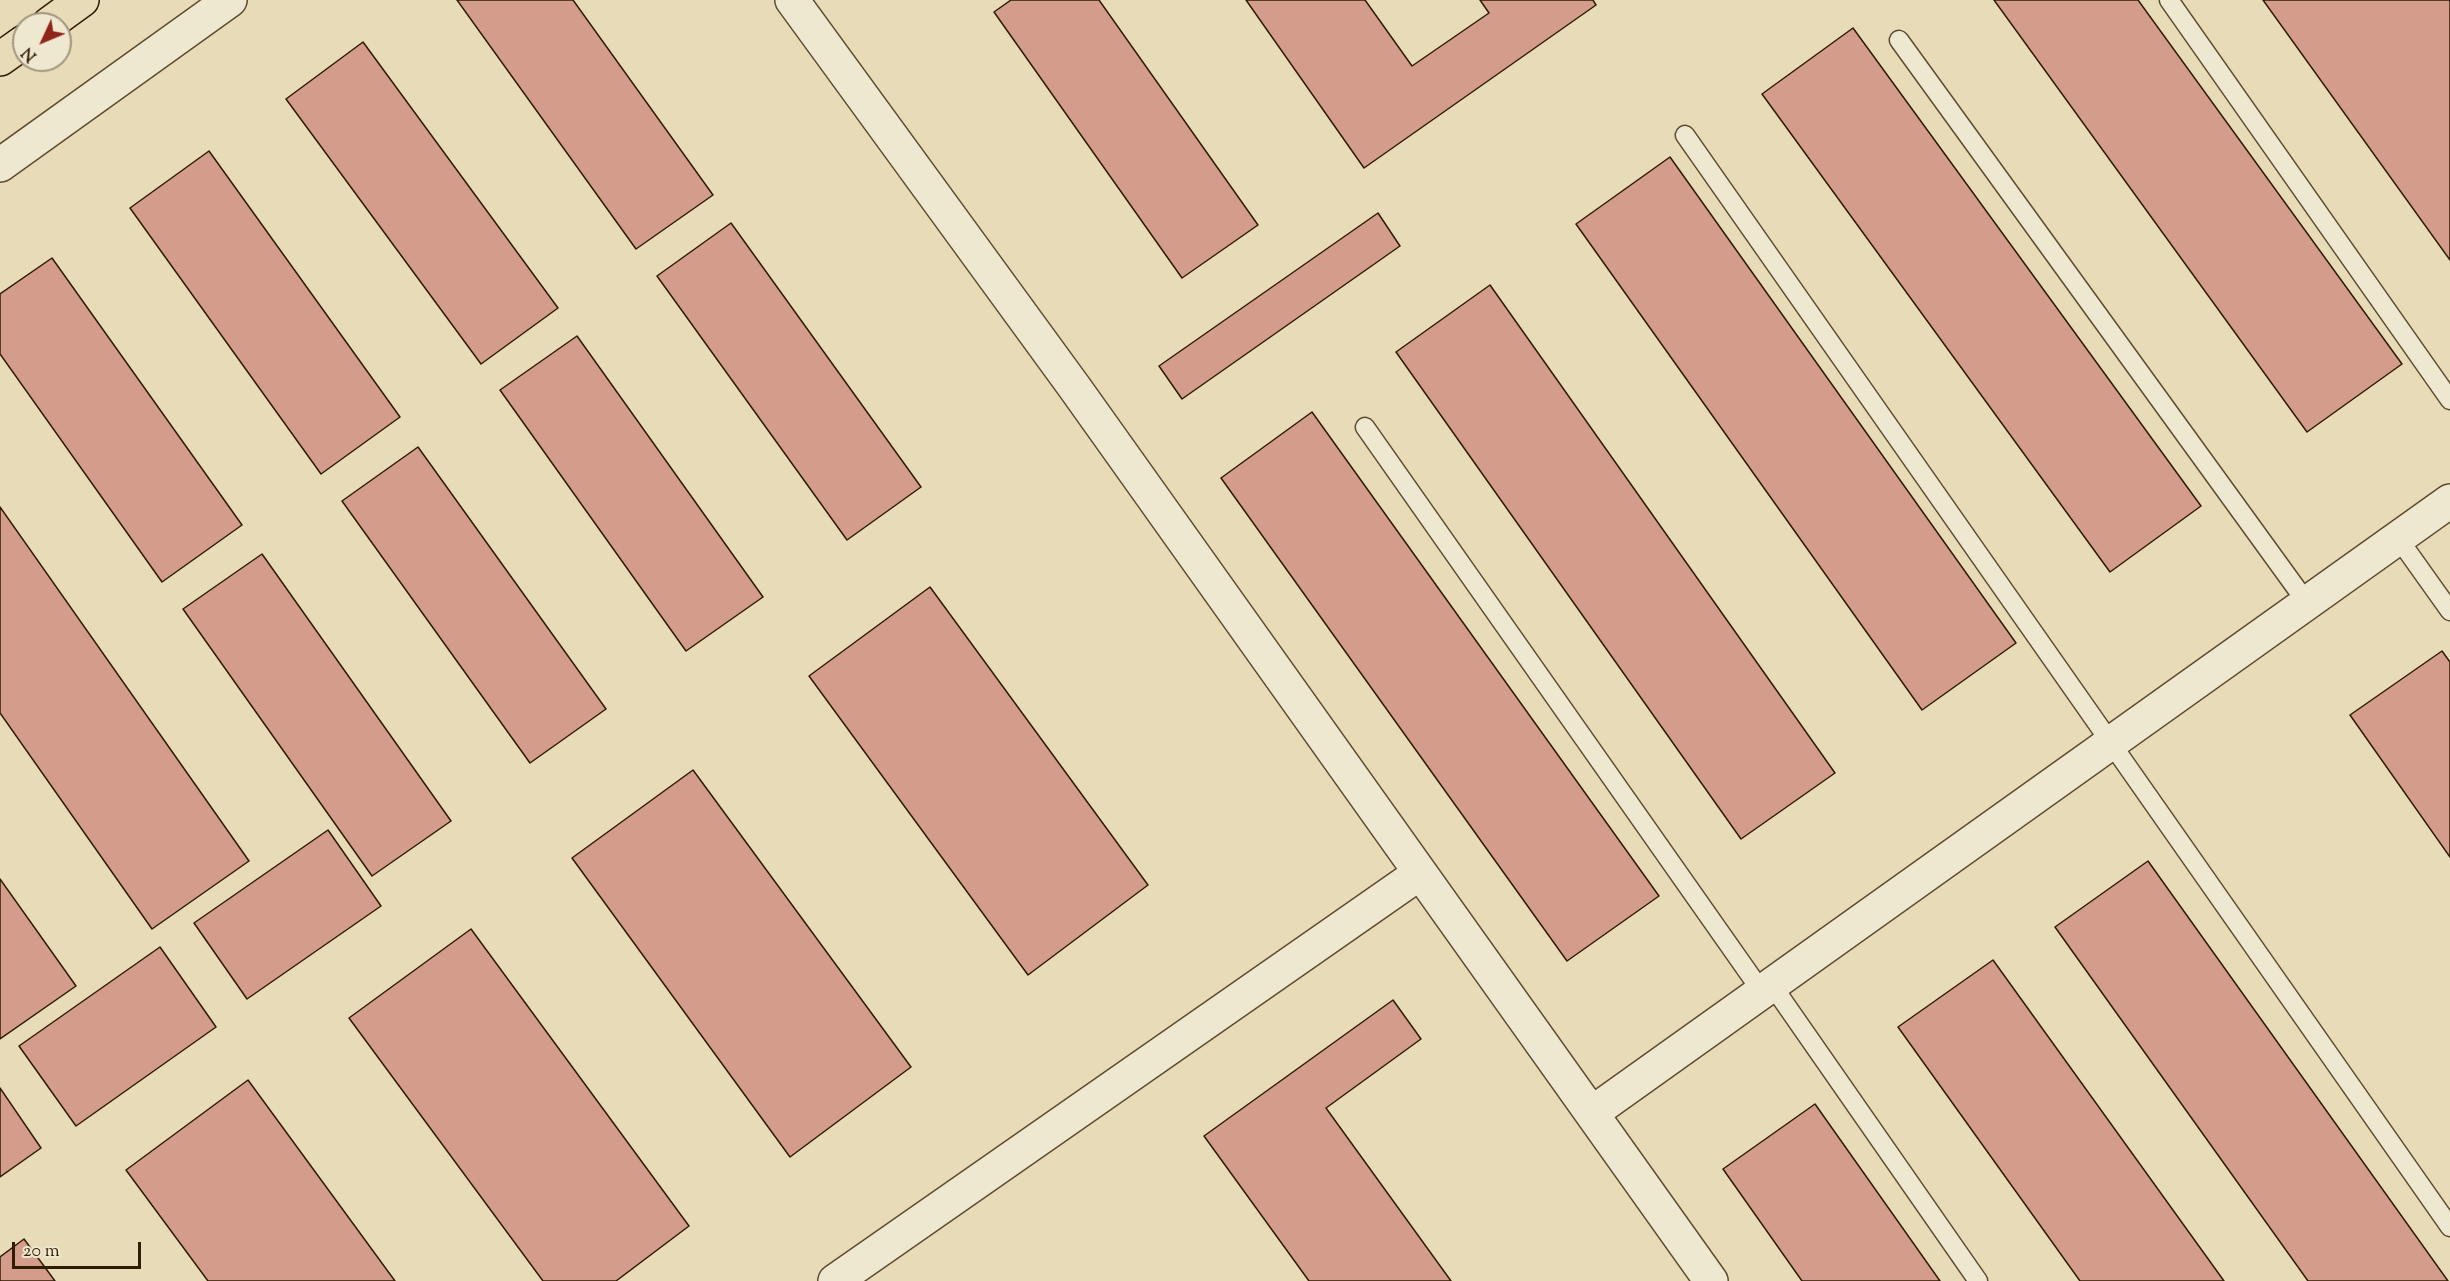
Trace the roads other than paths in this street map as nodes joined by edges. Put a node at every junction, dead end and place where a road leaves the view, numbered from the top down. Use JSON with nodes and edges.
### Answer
{"nodes":[{"id":1,"x":82,"y":0,"type":"edge"},
{"id":2,"x":230,"y":0,"type":"edge"},
{"id":3,"x":792,"y":0,"type":"edge"},
{"id":4,"x":2169,"y":0,"type":"edge"},
{"id":5,"x":66,"y":12,"type":"edge"},
{"id":6,"x":1899,"y":40,"type":"dead end"},
{"id":7,"x":1685,"y":135,"type":"dead end"},
{"id":8,"x":0,"y":165,"type":"edge"},
{"id":9,"x":2450,"y":400,"type":"edge"},
{"id":10,"x":1365,"y":427,"type":"dead end"},
{"id":11,"x":2450,"y":501,"type":"edge"},
{"id":12,"x":2398,"y":538,"type":"junction"},
{"id":13,"x":2307,"y":603,"type":"junction"},
{"id":14,"x":2450,"y":611,"type":"edge"},
{"id":15,"x":2112,"y":742,"type":"junction"},
{"id":16,"x":1420,"y":873,"type":"junction"},
{"id":17,"x":1767,"y":988,"type":"junction"},
{"id":18,"x":1592,"y":1113,"type":"junction"},
{"id":19,"x":2450,"y":1227,"type":"edge"},
{"id":20,"x":835,"y":1281,"type":"edge"},
{"id":21,"x":1711,"y":1281,"type":"edge"},
{"id":22,"x":1978,"y":1281,"type":"edge"}],
"edges":[{"from":1,"to":5,"type":"main road"},
{"from":2,"to":8,"type":"street"},
{"from":3,"to":16,"type":"street"},
{"from":4,"to":9,"type":"lane"},
{"from":6,"to":13,"type":"lane"},
{"from":7,"to":15,"type":"lane"},
{"from":10,"to":17,"type":"lane"},
{"from":11,"to":12,"type":"street"},
{"from":12,"to":13,"type":"street"},
{"from":12,"to":14,"type":"lane"},
{"from":13,"to":15,"type":"street"},
{"from":15,"to":17,"type":"street"},
{"from":15,"to":19,"type":"lane"},
{"from":16,"to":18,"type":"street"},
{"from":16,"to":20,"type":"street"},
{"from":17,"to":18,"type":"street"},
{"from":17,"to":22,"type":"lane"},
{"from":18,"to":21,"type":"street"}]}
